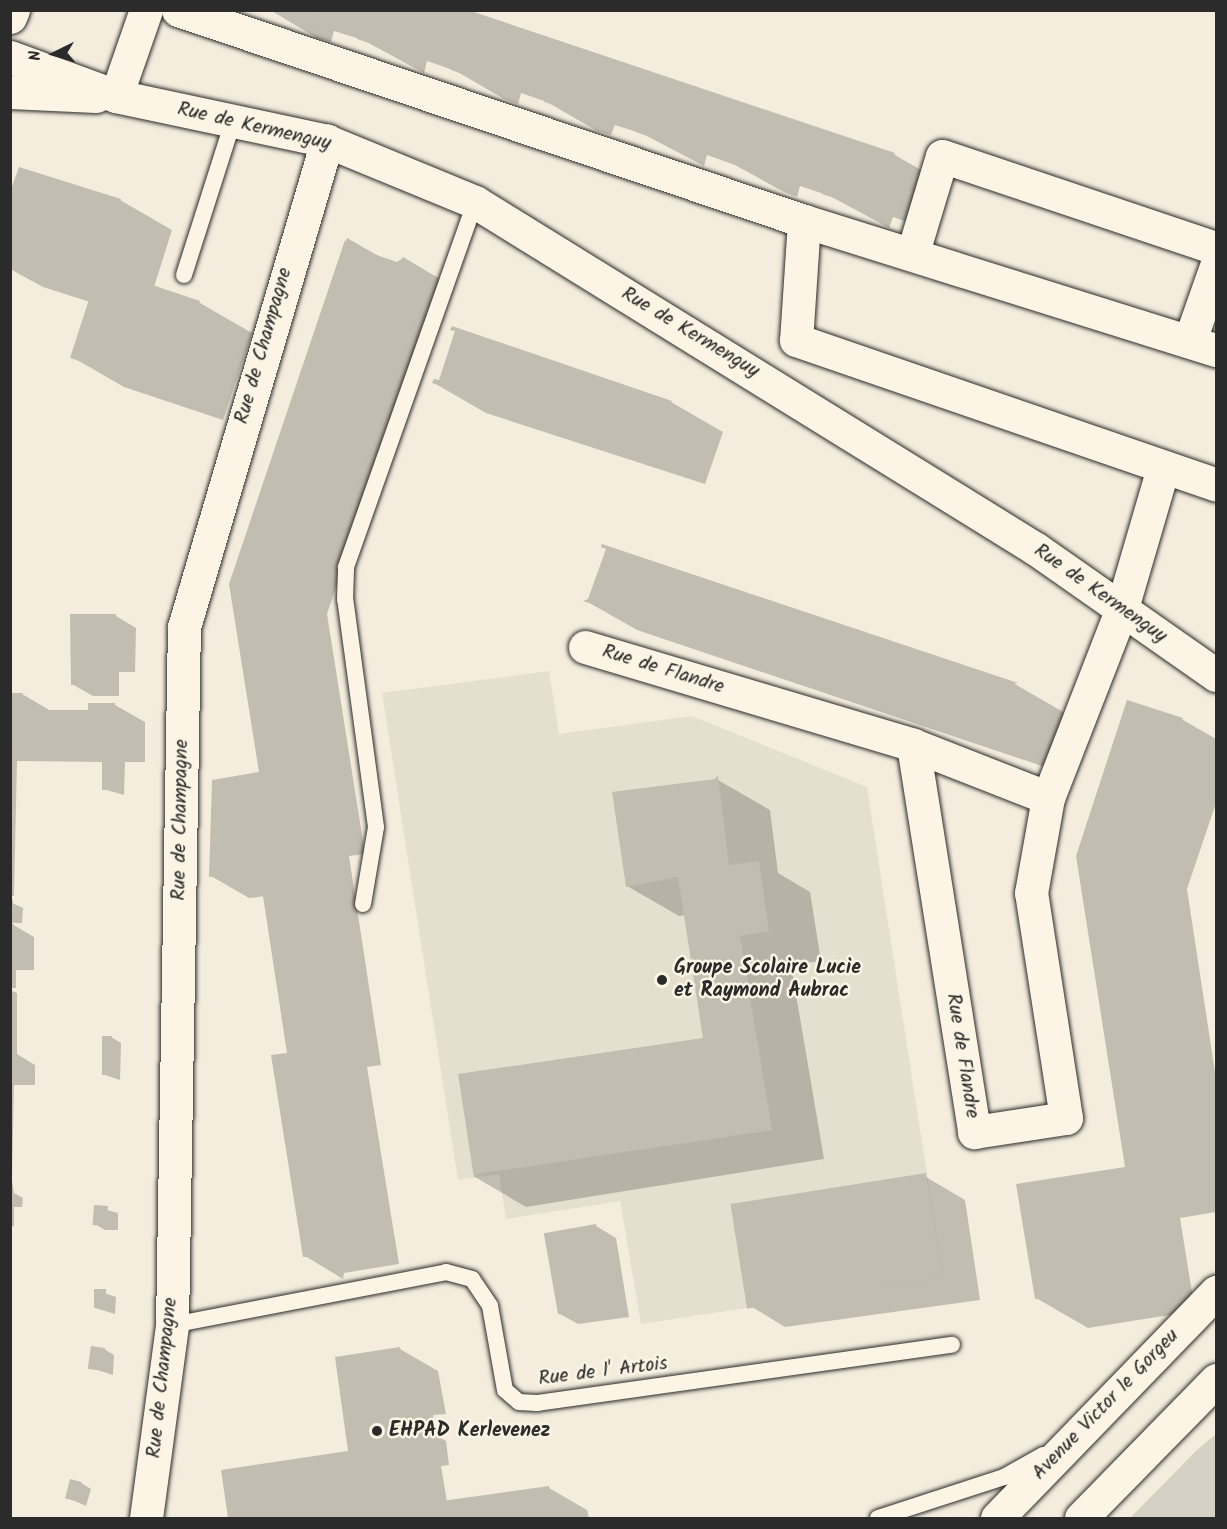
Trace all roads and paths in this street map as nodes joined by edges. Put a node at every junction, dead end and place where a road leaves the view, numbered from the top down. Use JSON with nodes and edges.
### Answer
{"nodes":[{"id":1,"x":13,"y":10,"type":"edge"},
{"id":2,"x":147,"y":10,"type":"edge"},
{"id":3,"x":178,"y":10,"type":"edge"},
{"id":4,"x":10,"y":17,"type":"edge"},
{"id":5,"x":10,"y":57,"type":"edge"},
{"id":6,"x":10,"y":92,"type":"edge"},
{"id":7,"x":116,"y":96,"type":"junction"},
{"id":8,"x":233,"y":121,"type":"junction"},
{"id":9,"x":327,"y":141,"type":"junction"},
{"id":10,"x":475,"y":202,"type":"junction"},
{"id":11,"x":804,"y":221,"type":"junction"},
{"id":12,"x":1216,"y":248,"type":"edge"},
{"id":13,"x":912,"y":252,"type":"junction"},
{"id":14,"x":1216,"y":266,"type":"edge"},
{"id":15,"x":184,"y":275,"type":"dead end"},
{"id":16,"x":796,"y":340,"type":"junction"},
{"id":17,"x":1203,"y":345,"type":"edge"},
{"id":18,"x":790,"y":394,"type":"junction"},
{"id":19,"x":1163,"y":468,"type":"junction"},
{"id":20,"x":1216,"y":485,"type":"edge"},
{"id":21,"x":1122,"y":608,"type":"junction"},
{"id":22,"x":585,"y":647,"type":"dead end"},
{"id":23,"x":1216,"y":675,"type":"edge"},
{"id":24,"x":913,"y":745,"type":"junction"},
{"id":25,"x":1048,"y":798,"type":"junction"},
{"id":26,"x":363,"y":904,"type":"dead end"},
{"id":27,"x":1216,"y":1292,"type":"edge"},
{"id":28,"x":172,"y":1325,"type":"junction"},
{"id":29,"x":952,"y":1346,"type":"dead end"},
{"id":30,"x":1216,"y":1380,"type":"edge"},
{"id":31,"x":1084,"y":1428,"type":"junction"},
{"id":32,"x":146,"y":1518,"type":"edge"},
{"id":33,"x":878,"y":1518,"type":"edge"},
{"id":34,"x":997,"y":1518,"type":"edge"},
{"id":35,"x":1081,"y":1518,"type":"edge"}],
"edges":[{"from":1,"to":4,"type":"street"},
{"from":2,"to":7,"type":"street"},
{"from":3,"to":11,"type":"street"},
{"from":5,"to":7,"type":"street","name":"Rue de Kermenguy"},
{"from":6,"to":7,"type":"street","name":"Rue de Kermenguy"},
{"from":7,"to":8,"type":"street","name":"Rue de Kermenguy"},
{"from":8,"to":9,"type":"street","name":"Rue de Kermenguy"},
{"from":8,"to":15,"type":"lane"},
{"from":9,"to":10,"type":"street","name":"Rue de Kermenguy"},
{"from":9,"to":28,"type":"street","name":"Rue de Champagne"},
{"from":10,"to":18,"type":"street","name":"Rue de Kermenguy"},
{"from":10,"to":26,"type":"lane"},
{"from":11,"to":13,"type":"street"},
{"from":11,"to":16,"type":"street"},
{"from":12,"to":13,"type":"street"},
{"from":13,"to":17,"type":"street"},
{"from":14,"to":17,"type":"street"},
{"from":16,"to":18,"type":"street"},
{"from":16,"to":19,"type":"street"},
{"from":18,"to":21,"type":"street","name":"Rue de Kermenguy"},
{"from":19,"to":20,"type":"street"},
{"from":19,"to":21,"type":"street","name":"Rue de Flandre"},
{"from":21,"to":23,"type":"street","name":"Rue de Kermenguy"},
{"from":21,"to":25,"type":"street","name":"Rue de Flandre"},
{"from":22,"to":24,"type":"street","name":"Rue de Flandre"},
{"from":24,"to":25,"type":"street","name":"Rue de Flandre"},
{"from":24,"to":25,"type":"street","name":"Rue de Flandre"},
{"from":27,"to":31,"type":"street","name":"Avenue Victor le Gorgeu"},
{"from":28,"to":29,"type":"lane","name":"Rue de l' Artois"},
{"from":28,"to":32,"type":"street","name":"Rue de Champagne"},
{"from":30,"to":35,"type":"street"},
{"from":31,"to":33,"type":"lane"},
{"from":31,"to":34,"type":"street","name":"Avenue Victor le Gorgeu"}]}
